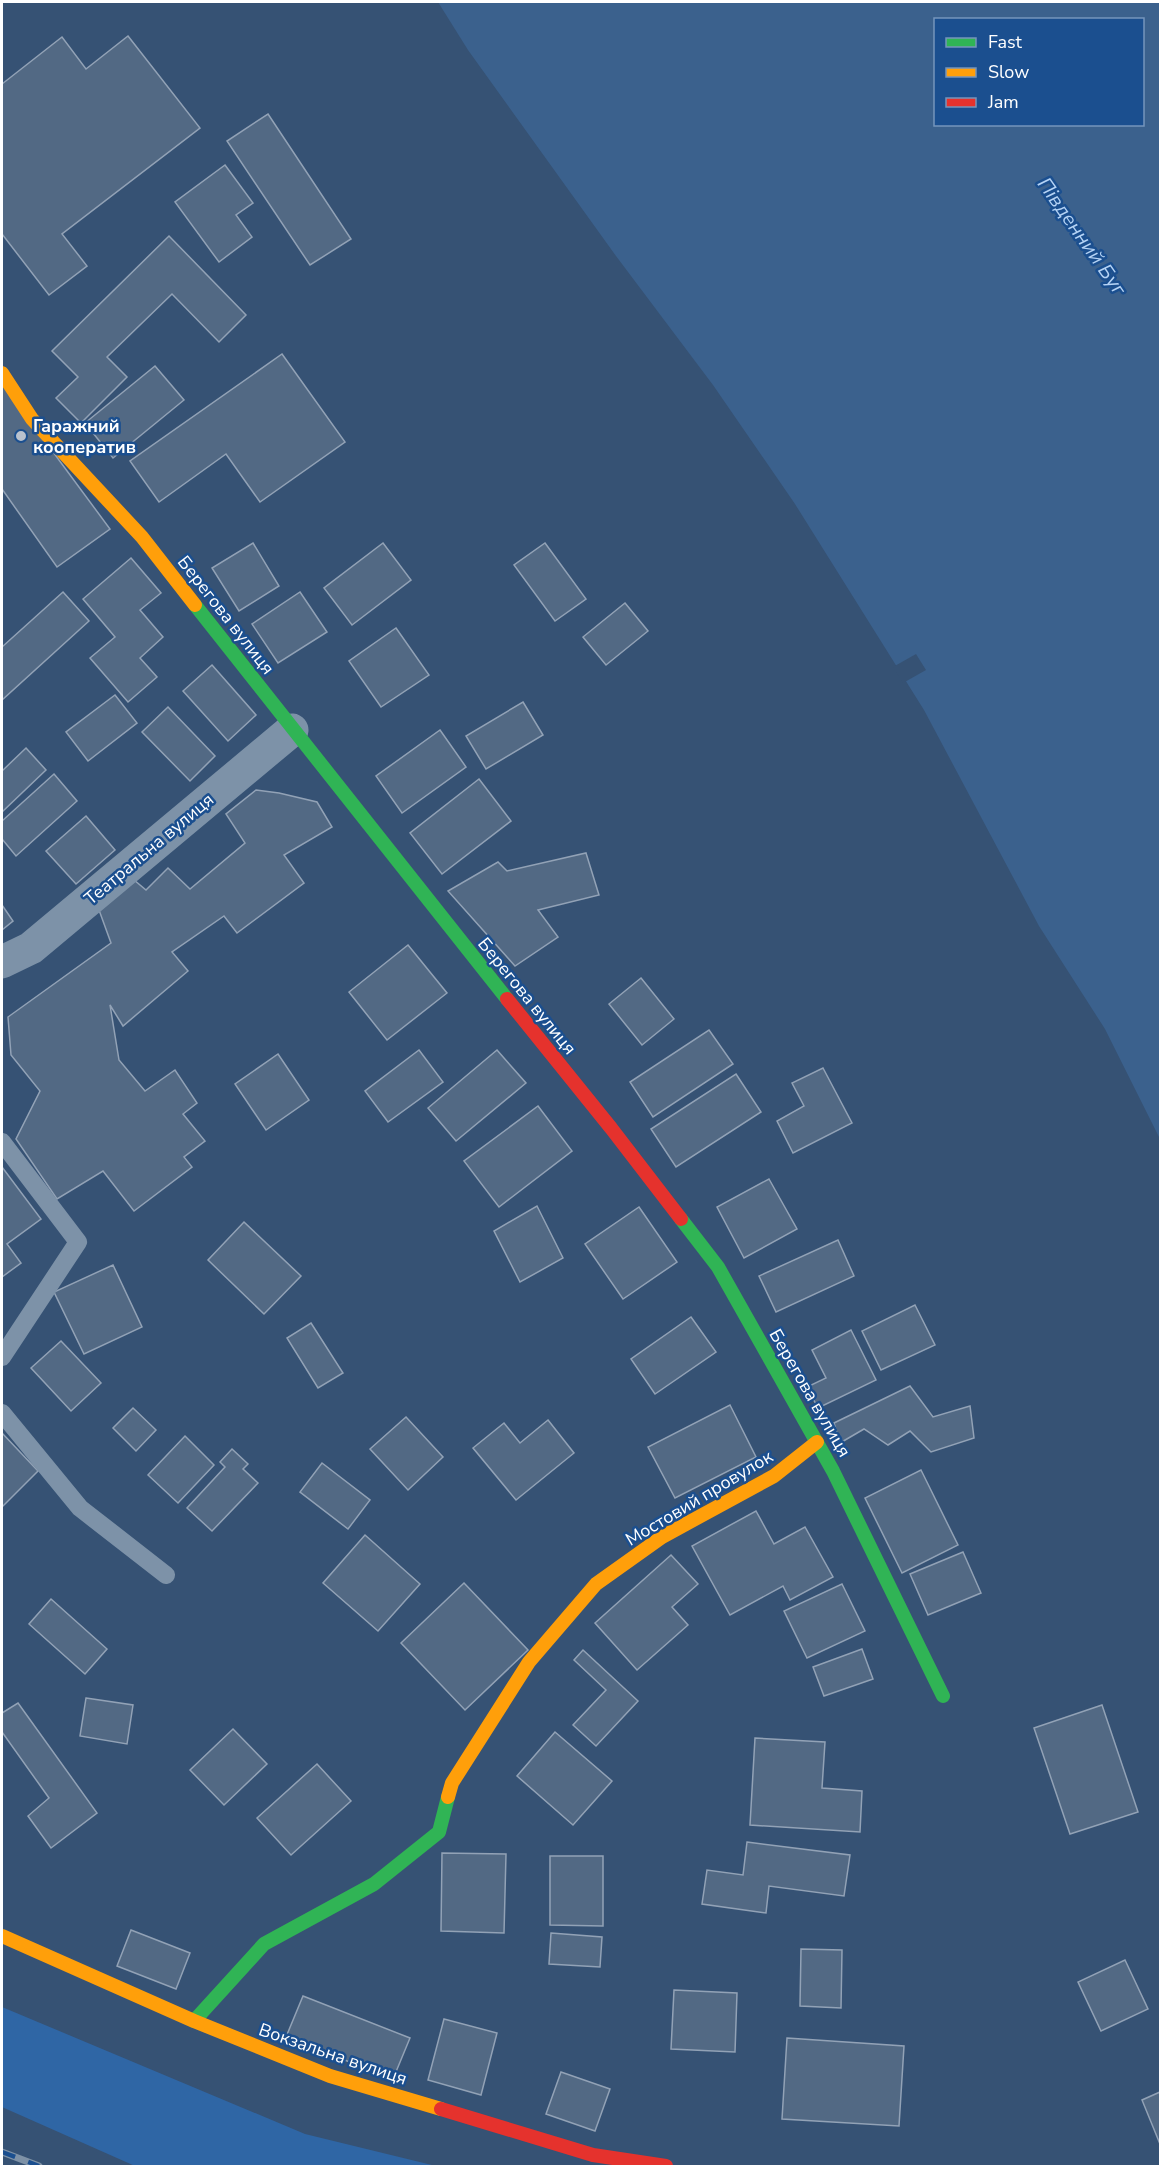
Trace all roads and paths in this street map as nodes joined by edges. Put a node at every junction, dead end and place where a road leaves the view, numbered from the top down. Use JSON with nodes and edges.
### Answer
{"nodes":[{"id":1,"x":2,"y":373,"type":"edge"},
{"id":2,"x":292,"y":729,"type":"junction"},
{"id":3,"x":2,"y":962,"type":"edge"},
{"id":4,"x":2,"y":1142,"type":"edge"},
{"id":5,"x":2,"y":1357,"type":"edge"},
{"id":6,"x":2,"y":1413,"type":"edge"},
{"id":7,"x":817,"y":1442,"type":"junction"},
{"id":8,"x":166,"y":1575,"type":"dead end"},
{"id":9,"x":943,"y":1696,"type":"dead end"},
{"id":10,"x":2,"y":1936,"type":"edge"},
{"id":11,"x":194,"y":2021,"type":"junction"},
{"id":12,"x":666,"y":2166,"type":"edge"}],
"edges":[{"from":1,"to":2,"type":"street","name":"Берегова вулиця"},
{"from":2,"to":3,"type":"street","name":"Театральна вулиця"},
{"from":2,"to":7,"type":"street","name":"Берегова вулиця"},
{"from":4,"to":5,"type":"lane"},
{"from":6,"to":8,"type":"lane"},
{"from":7,"to":9,"type":"street","name":"Берегова вулиця"},
{"from":7,"to":11,"type":"street","name":"Мостовий провулок"},
{"from":10,"to":11,"type":"street","name":"Вокзальна вулиця"},
{"from":11,"to":12,"type":"street","name":"Вокзальна вулиця"}]}
